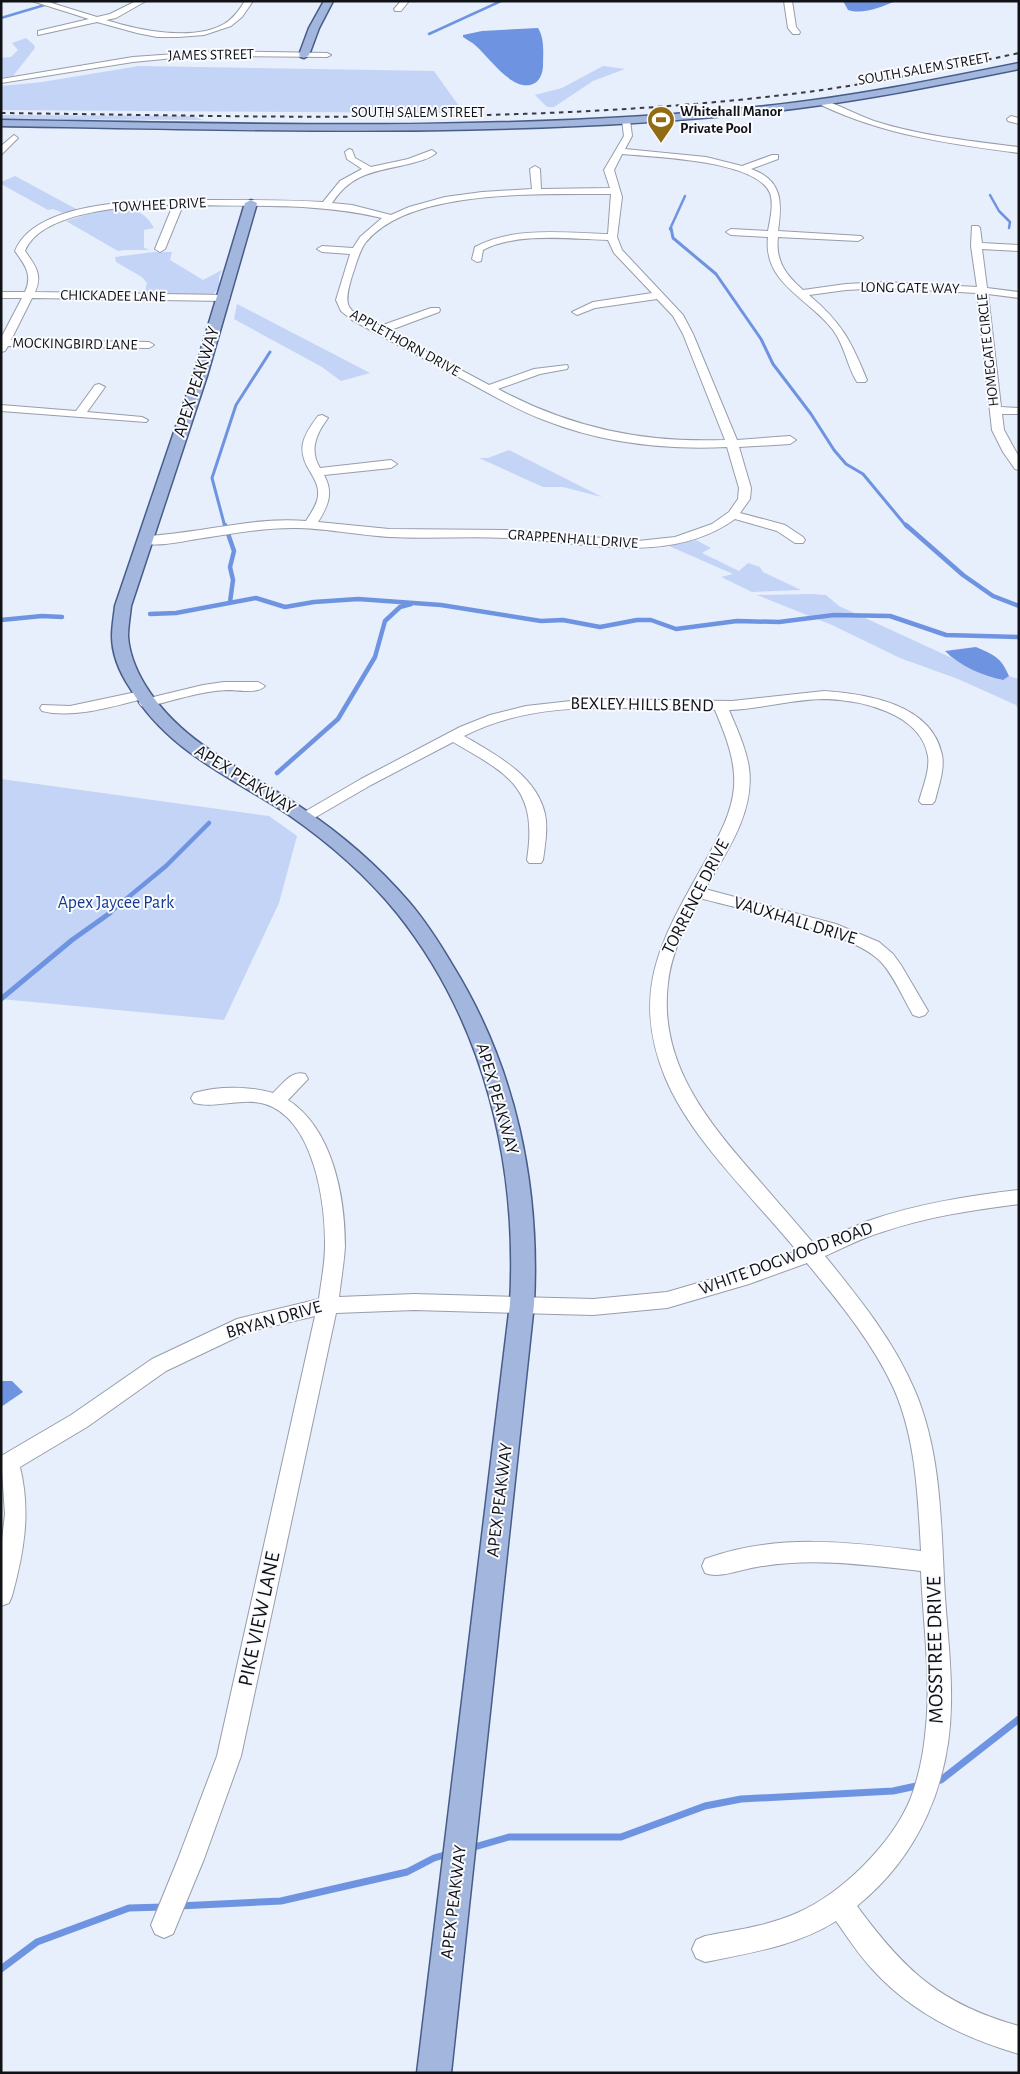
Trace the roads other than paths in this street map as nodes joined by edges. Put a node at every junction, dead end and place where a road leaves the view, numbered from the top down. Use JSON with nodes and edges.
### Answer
{"nodes":[{"id":1,"x":36,"y":1,"type":"edge"},
{"id":2,"x":142,"y":1,"type":"edge"},
{"id":3,"x":249,"y":1,"type":"edge"},
{"id":4,"x":329,"y":1,"type":"edge"},
{"id":5,"x":405,"y":1,"type":"edge"},
{"id":6,"x":788,"y":1,"type":"edge"},
{"id":7,"x":398,"y":9,"type":"dead end"},
{"id":8,"x":99,"y":20,"type":"junction"},
{"id":9,"x":796,"y":32,"type":"dead end"},
{"id":10,"x":41,"y":33,"type":"dead end"},
{"id":11,"x":304,"y":55,"type":"junction"},
{"id":12,"x":327,"y":55,"type":"dead end"},
{"id":13,"x":1019,"y":66,"type":"edge"},
{"id":14,"x":1019,"y":73,"type":"edge"},
{"id":15,"x":1,"y":81,"type":"edge"},
{"id":16,"x":829,"y":102,"type":"junction"},
{"id":17,"x":626,"y":120,"type":"junction"},
{"id":18,"x":1,"y":123,"type":"edge"},
{"id":19,"x":14,"y":138,"type":"dead end"},
{"id":20,"x":1019,"y":150,"type":"edge"},
{"id":21,"x":619,"y":151,"type":"junction"},
{"id":22,"x":1,"y":152,"type":"edge"},
{"id":23,"x":349,"y":152,"type":"dead end"},
{"id":24,"x":432,"y":153,"type":"dead end"},
{"id":25,"x":775,"y":157,"type":"dead end"},
{"id":26,"x":535,"y":169,"type":"dead end"},
{"id":27,"x":743,"y":169,"type":"junction"},
{"id":28,"x":370,"y":170,"type":"junction"},
{"id":29,"x":616,"y":191,"type":"junction"},
{"id":30,"x":537,"y":192,"type":"junction"},
{"id":31,"x":178,"y":203,"type":"junction"},
{"id":32,"x":251,"y":203,"type":"junction"},
{"id":33,"x":326,"y":205,"type":"junction"},
{"id":34,"x":392,"y":218,"type":"junction"},
{"id":35,"x":975,"y":228,"type":"dead end"},
{"id":36,"x":731,"y":232,"type":"dead end"},
{"id":37,"x":773,"y":234,"type":"junction"},
{"id":38,"x":612,"y":237,"type":"junction"},
{"id":39,"x":858,"y":238,"type":"dead end"},
{"id":40,"x":976,"y":246,"type":"junction"},
{"id":41,"x":1019,"y":248,"type":"edge"},
{"id":42,"x":160,"y":249,"type":"dead end"},
{"id":43,"x":322,"y":250,"type":"dead end"},
{"id":44,"x":357,"y":251,"type":"junction"},
{"id":45,"x":477,"y":260,"type":"dead end"},
{"id":46,"x":982,"y":290,"type":"junction"},
{"id":47,"x":802,"y":294,"type":"junction"},
{"id":48,"x":1,"y":295,"type":"edge"},
{"id":49,"x":660,"y":295,"type":"junction"},
{"id":50,"x":1019,"y":295,"type":"edge"},
{"id":51,"x":30,"y":296,"type":"junction"},
{"id":52,"x":225,"y":298,"type":"junction"},
{"id":53,"x":436,"y":310,"type":"dead end"},
{"id":54,"x":578,"y":312,"type":"dead end"},
{"id":55,"x":380,"y":330,"type":"junction"},
{"id":56,"x":2,"y":345,"type":"edge"},
{"id":57,"x":149,"y":345,"type":"dead end"},
{"id":58,"x":563,"y":367,"type":"dead end"},
{"id":59,"x":861,"y":380,"type":"dead end"},
{"id":60,"x":99,"y":386,"type":"dead end"},
{"id":61,"x":488,"y":389,"type":"junction"},
{"id":62,"x":1,"y":408,"type":"edge"},
{"id":63,"x":995,"y":410,"type":"junction"},
{"id":64,"x":1019,"y":411,"type":"edge"},
{"id":65,"x":79,"y":415,"type":"junction"},
{"id":66,"x":322,"y":418,"type":"dead end"},
{"id":67,"x":142,"y":420,"type":"dead end"},
{"id":68,"x":790,"y":440,"type":"dead end"},
{"id":69,"x":732,"y":443,"type":"junction"},
{"id":70,"x":391,"y":464,"type":"dead end"},
{"id":71,"x":1019,"y":466,"type":"edge"},
{"id":72,"x":318,"y":472,"type":"junction"},
{"id":73,"x":734,"y":515,"type":"junction"},
{"id":74,"x":311,"y":524,"type":"junction"},
{"id":75,"x":145,"y":540,"type":"junction"},
{"id":76,"x":799,"y":540,"type":"dead end"},
{"id":77,"x":258,"y":686,"type":"dead end"},
{"id":78,"x":144,"y":699,"type":"junction"},
{"id":79,"x":721,"y":706,"type":"junction"},
{"id":80,"x":47,"y":708,"type":"dead end"},
{"id":81,"x":453,"y":736,"type":"junction"},
{"id":82,"x":927,"y":801,"type":"dead end"},
{"id":83,"x":304,"y":818,"type":"junction"},
{"id":84,"x":535,"y":860,"type":"dead end"},
{"id":85,"x":697,"y":892,"type":"junction"},
{"id":86,"x":919,"y":1011,"type":"dead end"},
{"id":87,"x":299,"y":1079,"type":"dead end"},
{"id":88,"x":200,"y":1098,"type":"dead end"},
{"id":89,"x":276,"y":1101,"type":"junction"},
{"id":90,"x":1019,"y":1197,"type":"edge"},
{"id":91,"x":811,"y":1254,"type":"junction"},
{"id":92,"x":328,"y":1304,"type":"junction"},
{"id":93,"x":522,"y":1304,"type":"junction"},
{"id":94,"x":5,"y":1464,"type":"edge"},
{"id":95,"x":932,"y":1562,"type":"junction"},
{"id":96,"x":713,"y":1566,"type":"dead end"},
{"id":97,"x":1,"y":1596,"type":"edge"},
{"id":98,"x":839,"y":1904,"type":"junction"},
{"id":99,"x":164,"y":1925,"type":"dead end"},
{"id":100,"x":705,"y":1948,"type":"dead end"},
{"id":101,"x":1019,"y":2040,"type":"edge"},
{"id":102,"x":434,"y":2073,"type":"edge"}],
"edges":[{"from":1,"to":8,"type":"street"},
{"from":2,"to":8,"type":"street"},
{"from":3,"to":8,"type":"street"},
{"from":4,"to":11,"type":"main road"},
{"from":5,"to":7,"type":"street"},
{"from":6,"to":9,"type":"street"},
{"from":8,"to":10,"type":"street"},
{"from":11,"to":12,"type":"street","name":"JAMES STREET"},
{"from":11,"to":15,"type":"street","name":"JAMES STREET"},
{"from":13,"to":16,"type":"main road","name":"SOUTH SALEM STREET"},
{"from":14,"to":16,"type":"main road","name":"SOUTH SALEM STREET"},
{"from":16,"to":17,"type":"main road","name":"SOUTH SALEM STREET"},
{"from":16,"to":20,"type":"street"},
{"from":17,"to":18,"type":"main road","name":"SOUTH SALEM STREET"},
{"from":17,"to":21,"type":"street"},
{"from":19,"to":22,"type":"street"},
{"from":21,"to":27,"type":"street"},
{"from":21,"to":29,"type":"street"},
{"from":23,"to":28,"type":"street"},
{"from":24,"to":28,"type":"street"},
{"from":25,"to":27,"type":"street"},
{"from":26,"to":30,"type":"street"},
{"from":27,"to":37,"type":"street"},
{"from":28,"to":33,"type":"street"},
{"from":29,"to":30,"type":"street","name":"APPLETHORN DRIVE"},
{"from":29,"to":38,"type":"street"},
{"from":30,"to":34,"type":"street","name":"APPLETHORN DRIVE"},
{"from":31,"to":32,"type":"street","name":"TOWHEE DRIVE"},
{"from":31,"to":42,"type":"street"},
{"from":31,"to":51,"type":"street","name":"TOWHEE DRIVE"},
{"from":32,"to":33,"type":"street","name":"TOWHEE DRIVE"},
{"from":32,"to":52,"type":"main road","name":"APEX PEAKWAY"},
{"from":33,"to":34,"type":"street","name":"TOWHEE DRIVE"},
{"from":34,"to":44,"type":"street","name":"APPLETHORN DRIVE"},
{"from":35,"to":40,"type":"street","name":"HOMEGATE CIRCLE"},
{"from":36,"to":37,"type":"street"},
{"from":37,"to":39,"type":"street"},
{"from":37,"to":47,"type":"street"},
{"from":38,"to":45,"type":"street"},
{"from":38,"to":49,"type":"street"},
{"from":40,"to":41,"type":"street"},
{"from":40,"to":46,"type":"street","name":"HOMEGATE CIRCLE"},
{"from":43,"to":44,"type":"street"},
{"from":44,"to":55,"type":"street","name":"APPLETHORN DRIVE"},
{"from":46,"to":47,"type":"street","name":"LONG GATE WAY"},
{"from":46,"to":50,"type":"street","name":"LONG GATE WAY"},
{"from":46,"to":63,"type":"street","name":"HOMEGATE CIRCLE"},
{"from":47,"to":59,"type":"street"},
{"from":48,"to":51,"type":"street","name":"CHICKADEE LANE"},
{"from":49,"to":54,"type":"street"},
{"from":49,"to":69,"type":"street"},
{"from":51,"to":52,"type":"street","name":"CHICKADEE LANE"},
{"from":51,"to":56,"type":"street","name":"TOWHEE DRIVE"},
{"from":52,"to":75,"type":"main road","name":"APEX PEAKWAY"},
{"from":53,"to":55,"type":"street"},
{"from":55,"to":61,"type":"street","name":"APPLETHORN DRIVE"},
{"from":56,"to":57,"type":"street","name":"MOCKINGBIRD LANE"},
{"from":58,"to":61,"type":"street"},
{"from":60,"to":65,"type":"street"},
{"from":61,"to":69,"type":"street","name":"APPLETHORN DRIVE"},
{"from":62,"to":65,"type":"street"},
{"from":63,"to":64,"type":"street"},
{"from":63,"to":71,"type":"street","name":"HOMEGATE CIRCLE"},
{"from":65,"to":67,"type":"street"},
{"from":66,"to":72,"type":"street"},
{"from":68,"to":69,"type":"street","name":"APPLETHORN DRIVE"},
{"from":69,"to":73,"type":"street"},
{"from":70,"to":72,"type":"street"},
{"from":72,"to":74,"type":"street"},
{"from":73,"to":74,"type":"street","name":"GRAPPENHALL DRIVE"},
{"from":73,"to":76,"type":"street"},
{"from":74,"to":75,"type":"street","name":"GRAPPENHALL DRIVE"},
{"from":75,"to":78,"type":"main road","name":"APEX PEAKWAY"},
{"from":77,"to":78,"type":"street"},
{"from":78,"to":80,"type":"street"},
{"from":78,"to":83,"type":"main road","name":"APEX PEAKWAY"},
{"from":79,"to":81,"type":"street","name":"BEXLEY HILLS BEND"},
{"from":79,"to":82,"type":"street","name":"BEXLEY HILLS BEND"},
{"from":79,"to":85,"type":"street","name":"TORRENCE DRIVE"},
{"from":81,"to":83,"type":"street","name":"BEXLEY HILLS BEND"},
{"from":81,"to":84,"type":"street"},
{"from":83,"to":93,"type":"main road","name":"APEX PEAKWAY"},
{"from":85,"to":86,"type":"street","name":"VAUXHALL DRIVE"},
{"from":85,"to":91,"type":"street","name":"TORRENCE DRIVE"},
{"from":87,"to":89,"type":"street"},
{"from":88,"to":89,"type":"street"},
{"from":89,"to":92,"type":"street","name":"PIKE VIEW LANE"},
{"from":90,"to":91,"type":"street","name":"WHITE DOGWOOD ROAD"},
{"from":91,"to":93,"type":"street","name":"WHITE DOGWOOD ROAD"},
{"from":91,"to":95,"type":"street","name":"MOSSTREE DRIVE"},
{"from":92,"to":93,"type":"street","name":"BRYAN DRIVE"},
{"from":92,"to":94,"type":"street","name":"BRYAN DRIVE"},
{"from":92,"to":99,"type":"street","name":"PIKE VIEW LANE"},
{"from":93,"to":102,"type":"main road","name":"APEX PEAKWAY"},
{"from":94,"to":97,"type":"street"},
{"from":95,"to":96,"type":"street"},
{"from":95,"to":98,"type":"street","name":"MOSSTREE DRIVE"},
{"from":98,"to":100,"type":"street","name":"MOSSTREE DRIVE"},
{"from":98,"to":101,"type":"street"}]}
